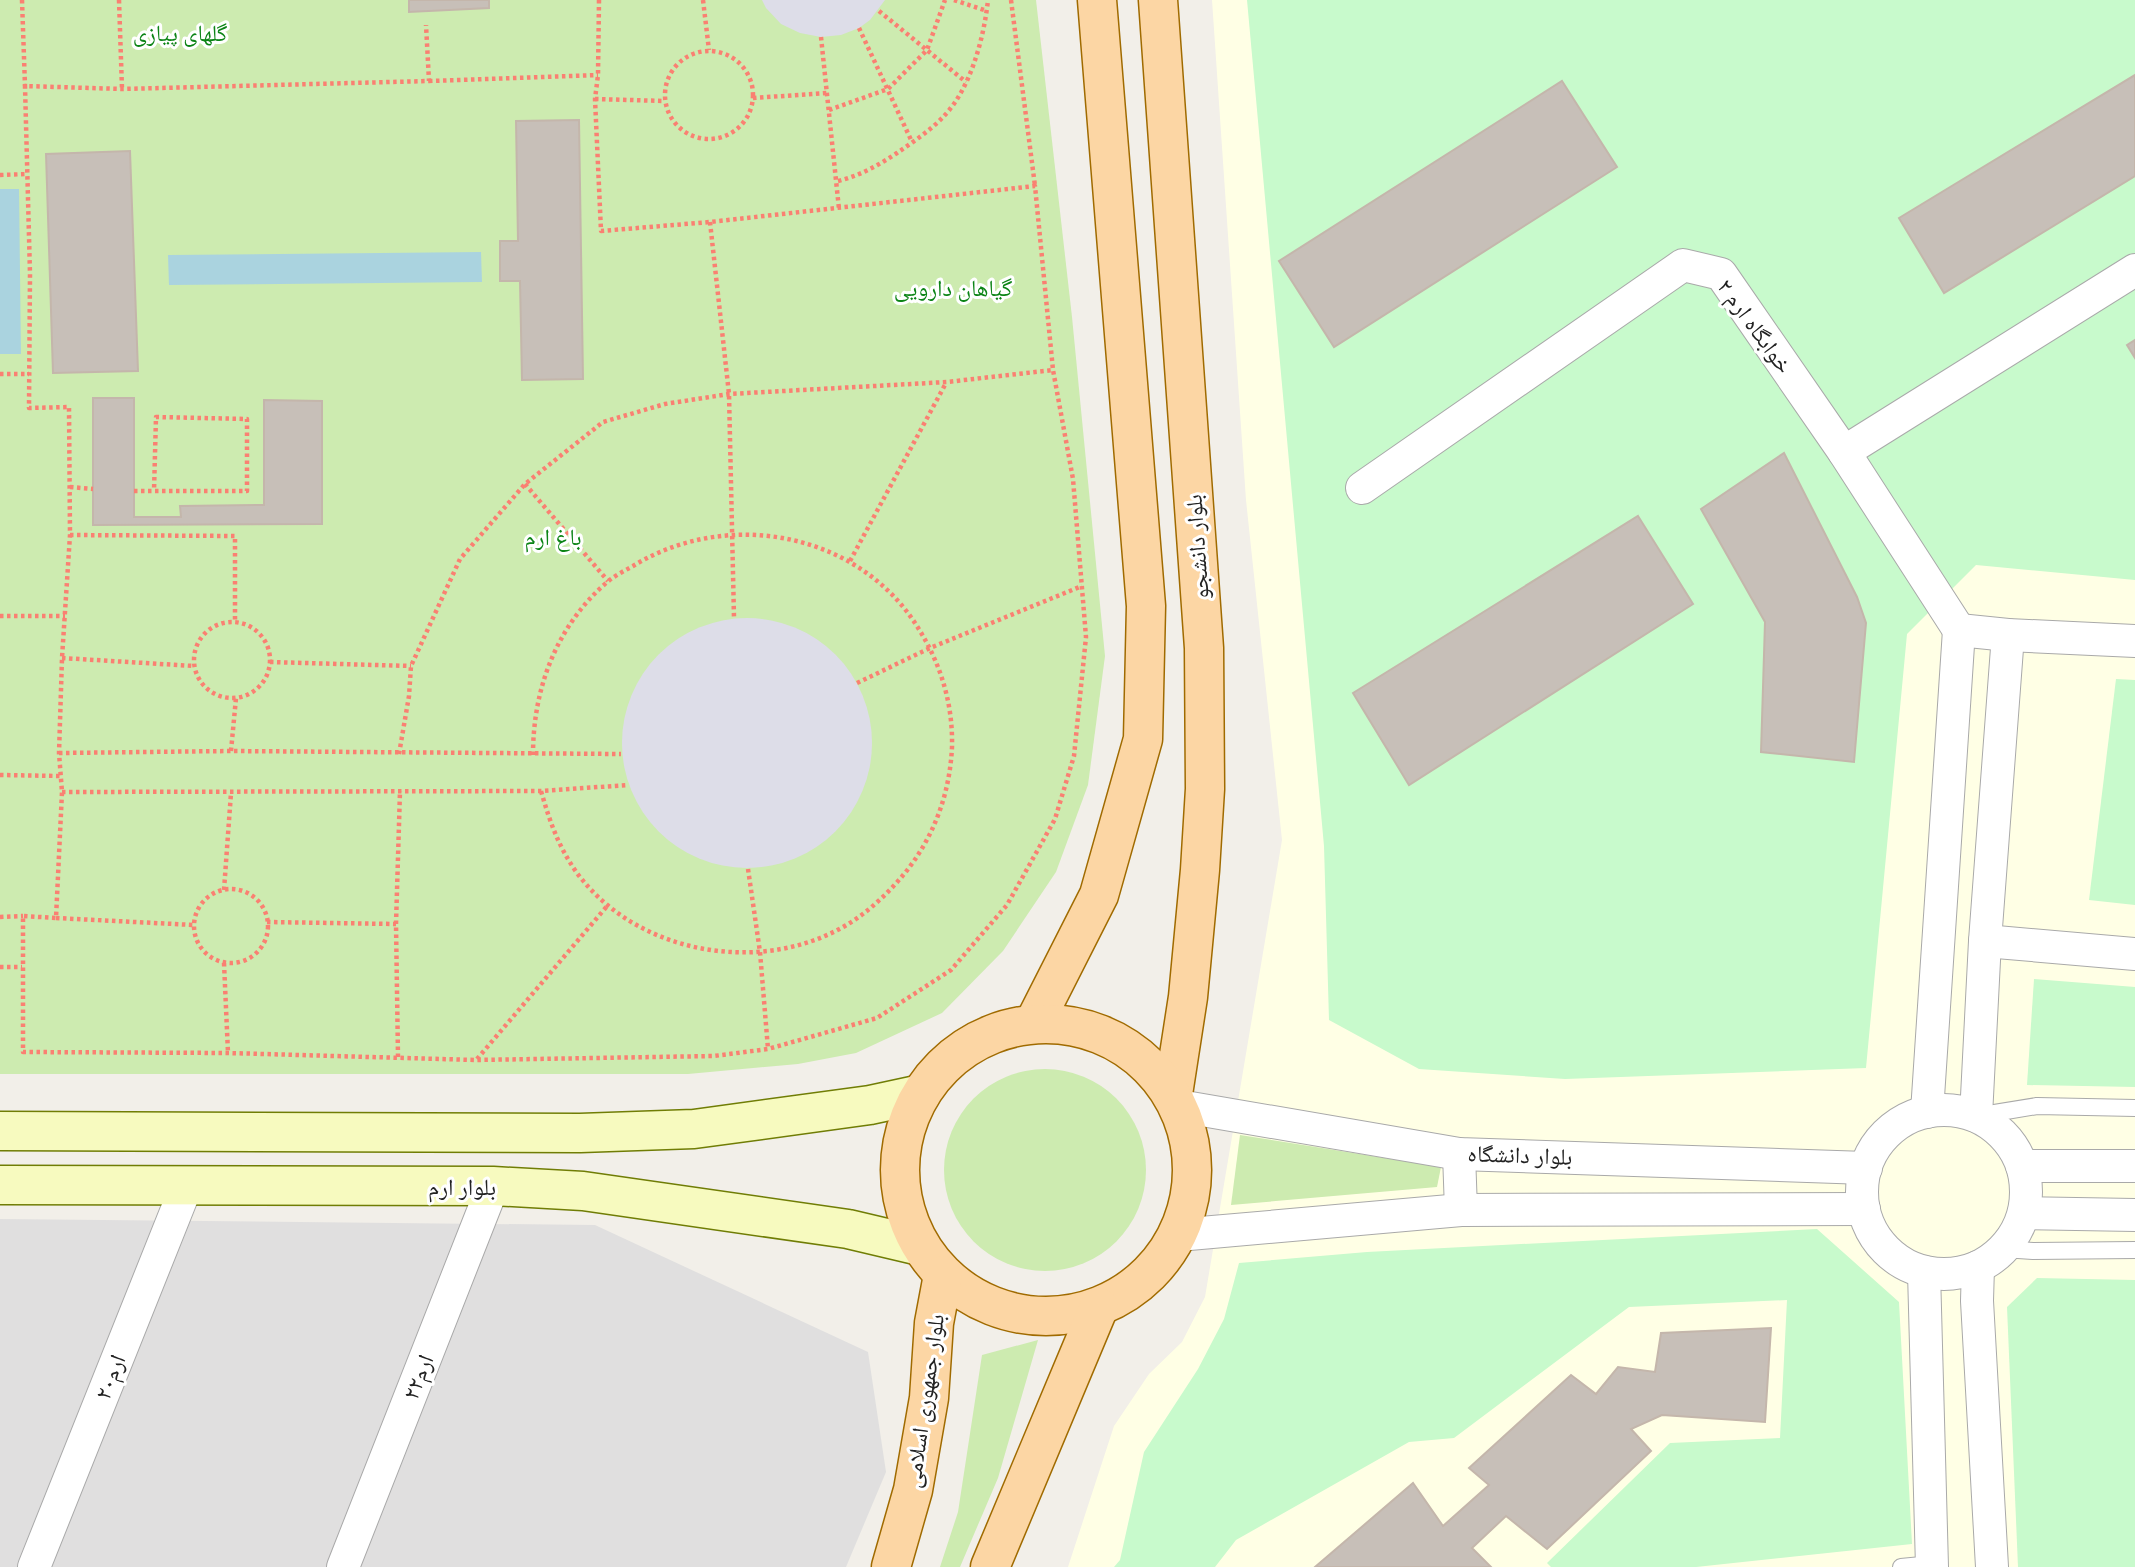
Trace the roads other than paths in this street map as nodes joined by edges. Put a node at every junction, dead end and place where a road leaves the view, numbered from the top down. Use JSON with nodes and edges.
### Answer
{"nodes":[{"id":1,"x":1097,"y":0,"type":"edge"},
{"id":2,"x":1158,"y":0,"type":"edge"},
{"id":3,"x":2135,"y":270,"type":"edge"},
{"id":4,"x":1844,"y":452,"type":"junction"},
{"id":5,"x":1362,"y":488,"type":"dead end"},
{"id":6,"x":1959,"y":630,"type":"junction"},
{"id":7,"x":2008,"y":635,"type":"junction"},
{"id":8,"x":2135,"y":641,"type":"edge"},
{"id":9,"x":1985,"y":941,"type":"junction"},
{"id":10,"x":2135,"y":954,"type":"edge"},
{"id":11,"x":1034,"y":1023,"type":"junction"},
{"id":12,"x":921,"y":1094,"type":"junction"},
{"id":13,"x":1176,"y":1100,"type":"junction"},
{"id":14,"x":2135,"y":1108,"type":"edge"},
{"id":15,"x":1927,"y":1112,"type":"junction"},
{"id":16,"x":1976,"y":1116,"type":"junction"},
{"id":17,"x":0,"y":1131,"type":"edge"},
{"id":18,"x":1459,"y":1154,"type":"junction"},
{"id":19,"x":2022,"y":1166,"type":"junction"},
{"id":20,"x":2135,"y":1166,"type":"edge"},
{"id":21,"x":1866,"y":1168,"type":"junction"},
{"id":22,"x":0,"y":1185,"type":"edge"},
{"id":23,"x":493,"y":1186,"type":"junction"},
{"id":24,"x":186,"y":1187,"type":"junction"},
{"id":25,"x":1864,"y":1209,"type":"junction"},
{"id":26,"x":1461,"y":1210,"type":"junction"},
{"id":27,"x":2024,"y":1213,"type":"junction"},
{"id":28,"x":2135,"y":1215,"type":"edge"},
{"id":29,"x":1178,"y":1235,"type":"junction"},
{"id":30,"x":2135,"y":1250,"type":"edge"},
{"id":31,"x":1991,"y":1258,"type":"junction"},
{"id":32,"x":932,"y":1261,"type":"junction"},
{"id":33,"x":1924,"y":1272,"type":"junction"},
{"id":34,"x":1099,"y":1307,"type":"junction"},
{"id":35,"x":1932,"y":1565,"type":"edge"},
{"id":36,"x":34,"y":1567,"type":"edge"},
{"id":37,"x":343,"y":1567,"type":"edge"},
{"id":38,"x":891,"y":1567,"type":"edge"},
{"id":39,"x":990,"y":1567,"type":"edge"},
{"id":40,"x":1901,"y":1567,"type":"edge"},
{"id":41,"x":1992,"y":1567,"type":"edge"}],
"edges":[{"from":1,"to":11,"type":"main road"},
{"from":2,"to":13,"type":"main road","name":"بلوار دانشجو"},
{"from":3,"to":4,"type":"street"},
{"from":4,"to":5,"type":"street","name":"خوابگاه ارم ۲"},
{"from":4,"to":6,"type":"street","name":"خوابگاه ارم ۲"},
{"from":6,"to":7,"type":"street"},
{"from":6,"to":15,"type":"street"},
{"from":7,"to":8,"type":"street"},
{"from":7,"to":9,"type":"street"},
{"from":9,"to":10,"type":"street"},
{"from":9,"to":16,"type":"street"},
{"from":11,"to":12,"type":"main road"},
{"from":11,"to":13,"type":"main road"},
{"from":12,"to":17,"type":"main road"},
{"from":12,"to":32,"type":"main road"},
{"from":13,"to":18,"type":"street","name":"بلوار دانشگاه"},
{"from":13,"to":29,"type":"main road"},
{"from":14,"to":16,"type":"lane"},
{"from":15,"to":16,"type":"street"},
{"from":15,"to":21,"type":"street"},
{"from":16,"to":19,"type":"street"},
{"from":18,"to":21,"type":"street","name":"بلوار دانشگاه"},
{"from":18,"to":26,"type":"street"},
{"from":19,"to":20,"type":"street"},
{"from":19,"to":27,"type":"street"},
{"from":21,"to":25,"type":"street"},
{"from":22,"to":24,"type":"main road","name":"بلوار ارم"},
{"from":23,"to":24,"type":"main road","name":"بلوار ارم"},
{"from":23,"to":32,"type":"main road","name":"بلوار ارم"},
{"from":23,"to":37,"type":"street","name":"ارم۲۲"},
{"from":24,"to":36,"type":"street","name":"ارم۲۰"},
{"from":25,"to":26,"type":"street"},
{"from":25,"to":33,"type":"street"},
{"from":26,"to":29,"type":"street"},
{"from":27,"to":28,"type":"street"},
{"from":27,"to":31,"type":"street"},
{"from":29,"to":34,"type":"main road"},
{"from":30,"to":31,"type":"lane"},
{"from":31,"to":33,"type":"street"},
{"from":31,"to":41,"type":"street"},
{"from":32,"to":34,"type":"main road"},
{"from":32,"to":38,"type":"main road","name":"بلوار جمهوری اسلامی"},
{"from":33,"to":35,"type":"street"},
{"from":34,"to":39,"type":"main road"},
{"from":35,"to":40,"type":"lane"}]}
